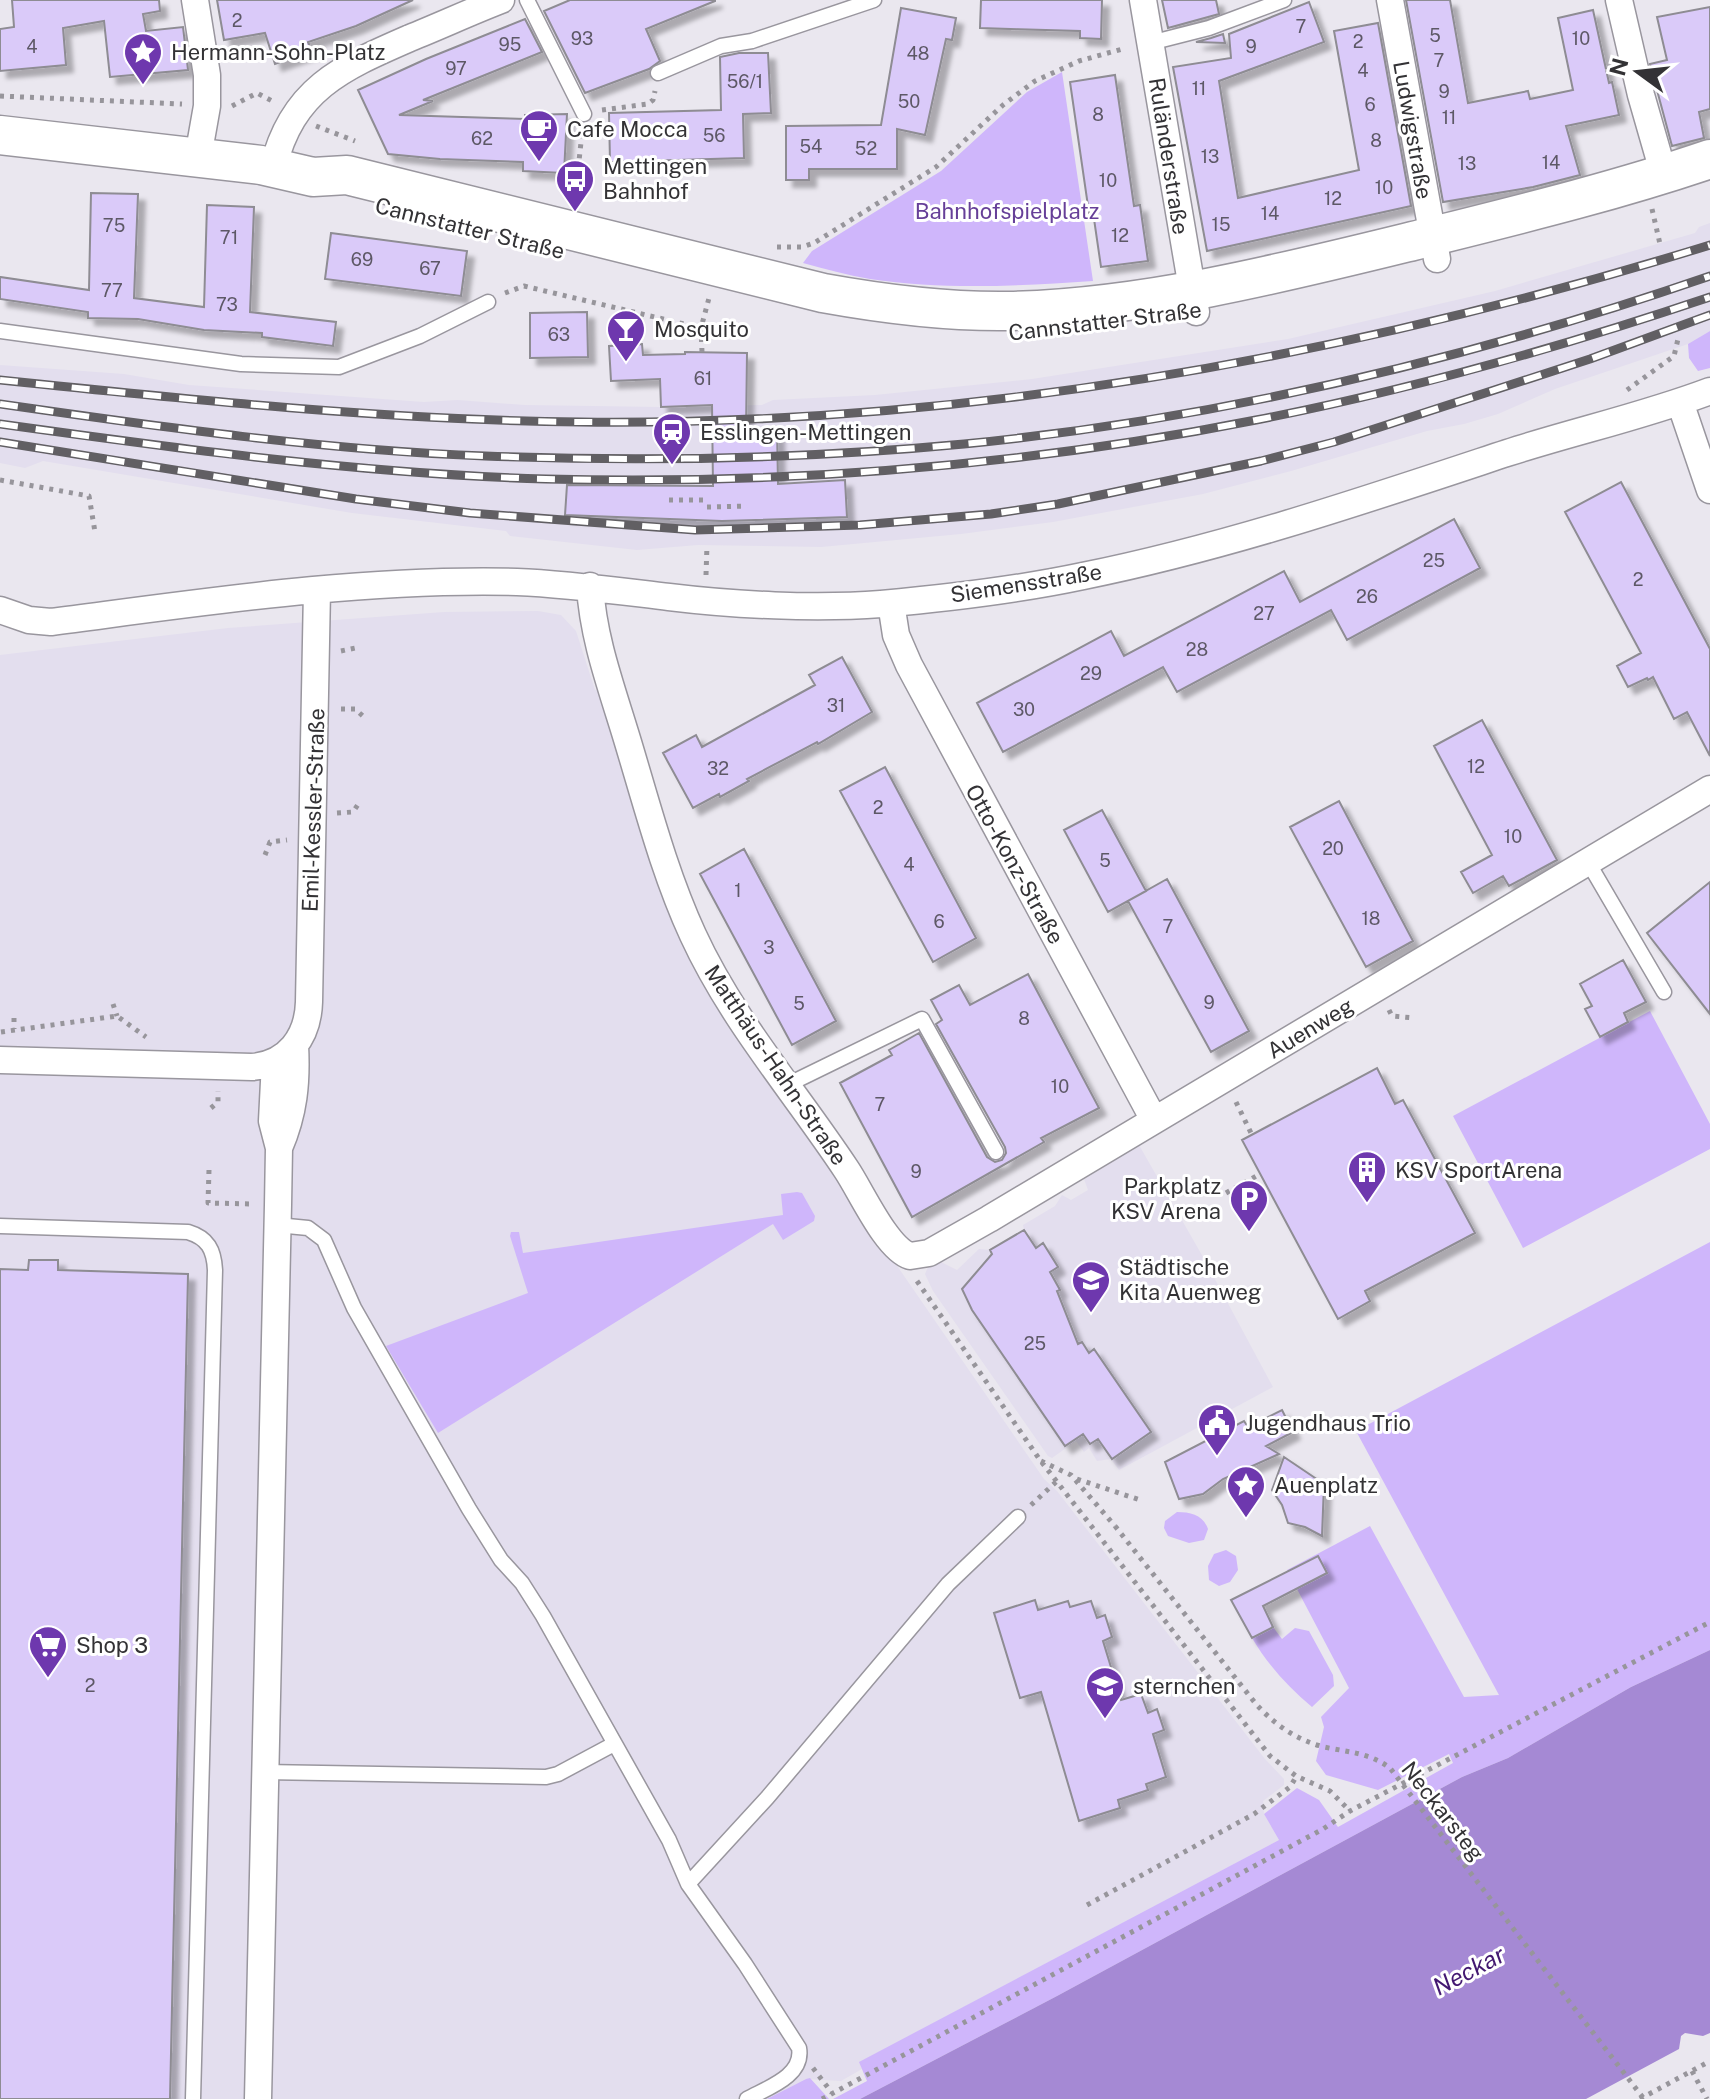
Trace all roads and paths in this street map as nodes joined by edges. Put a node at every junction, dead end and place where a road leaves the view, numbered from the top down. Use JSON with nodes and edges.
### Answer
{"nodes":[{"id":1,"x":195,"y":0,"type":"edge"},
{"id":2,"x":527,"y":0,"type":"edge"},
{"id":3,"x":874,"y":0,"type":"edge"},
{"id":4,"x":1143,"y":0,"type":"edge"},
{"id":5,"x":1284,"y":0,"type":"edge"},
{"id":6,"x":1390,"y":0,"type":"edge"},
{"id":7,"x":1619,"y":0,"type":"edge"},
{"id":8,"x":493,"y":1,"type":"edge"},
{"id":9,"x":1150,"y":43,"type":"junction"},
{"id":10,"x":658,"y":73,"type":"joint"},
{"id":11,"x":0,"y":96,"type":"edge"},
{"id":12,"x":207,"y":106,"type":"junction"},
{"id":13,"x":296,"y":114,"type":"junction"},
{"id":14,"x":584,"y":114,"type":"junction"},
{"id":15,"x":0,"y":135,"type":"edge"},
{"id":16,"x":198,"y":157,"type":"junction"},
{"id":17,"x":1710,"y":159,"type":"edge"},
{"id":18,"x":273,"y":168,"type":"junction"},
{"id":19,"x":1664,"y":175,"type":"junction"},
{"id":20,"x":313,"y":177,"type":"junction"},
{"id":21,"x":1710,"y":183,"type":"edge"},
{"id":22,"x":575,"y":199,"type":"dead end"},
{"id":23,"x":774,"y":247,"type":"dead end"},
{"id":24,"x":1435,"y":248,"type":"junction"},
{"id":25,"x":711,"y":288,"type":"junction"},
{"id":26,"x":1194,"y":300,"type":"junction"},
{"id":27,"x":488,"y":302,"type":"joint"},
{"id":28,"x":701,"y":328,"type":"junction"},
{"id":29,"x":0,"y":331,"type":"edge"},
{"id":30,"x":1678,"y":339,"type":"dead end"},
{"id":31,"x":702,"y":352,"type":"dead end"},
{"id":32,"x":1710,"y":391,"type":"edge"},
{"id":33,"x":1680,"y":402,"type":"junction"},
{"id":34,"x":1634,"y":417,"type":"junction"},
{"id":35,"x":756,"y":437,"type":"dead end"},
{"id":36,"x":705,"y":439,"type":"dead end"},
{"id":37,"x":0,"y":480,"type":"edge"},
{"id":38,"x":1710,"y":490,"type":"edge"},
{"id":39,"x":669,"y":500,"type":"dead end"},
{"id":40,"x":707,"y":500,"type":"dead end"},
{"id":41,"x":747,"y":506,"type":"dead end"},
{"id":42,"x":707,"y":507,"type":"dead end"},
{"id":43,"x":95,"y":532,"type":"dead end"},
{"id":44,"x":707,"y":545,"type":"dead end"},
{"id":45,"x":706,"y":574,"type":"dead end"},
{"id":46,"x":590,"y":586,"type":"junction"},
{"id":47,"x":317,"y":590,"type":"junction"},
{"id":48,"x":891,"y":603,"type":"junction"},
{"id":49,"x":0,"y":610,"type":"edge"},
{"id":50,"x":1710,"y":789,"type":"edge"},
{"id":51,"x":288,"y":840,"type":"dead end"},
{"id":52,"x":288,"y":854,"type":"dead end"},
{"id":53,"x":1588,"y":862,"type":"junction"},
{"id":54,"x":1664,"y":992,"type":"dead end"},
{"id":55,"x":113,"y":1004,"type":"dead end"},
{"id":56,"x":117,"y":1016,"type":"junction"},
{"id":57,"x":14,"y":1018,"type":"dead end"},
{"id":58,"x":14,"y":1029,"type":"junction"},
{"id":59,"x":0,"y":1032,"type":"edge"},
{"id":60,"x":152,"y":1042,"type":"dead end"},
{"id":61,"x":285,"y":1054,"type":"junction"},
{"id":62,"x":0,"y":1060,"type":"edge"},
{"id":63,"x":787,"y":1085,"type":"junction"},
{"id":64,"x":1242,"y":1115,"type":"dead end"},
{"id":65,"x":1154,"y":1120,"type":"junction"},
{"id":66,"x":1252,"y":1135,"type":"dead end"},
{"id":67,"x":996,"y":1152,"type":"dead end"},
{"id":68,"x":209,"y":1170,"type":"dead end"},
{"id":69,"x":1260,"y":1174,"type":"dead end"},
{"id":70,"x":1226,"y":1193,"type":"dead end"},
{"id":71,"x":278,"y":1215,"type":"junction"},
{"id":72,"x":0,"y":1226,"type":"edge"},
{"id":73,"x":906,"y":1255,"type":"junction"},
{"id":74,"x":1040,"y":1460,"type":"junction"},
{"id":75,"x":1076,"y":1479,"type":"junction"},
{"id":76,"x":1056,"y":1482,"type":"junction"},
{"id":77,"x":1143,"y":1501,"type":"dead end"},
{"id":78,"x":1018,"y":1517,"type":"joint"},
{"id":79,"x":1710,"y":1622,"type":"edge"},
{"id":80,"x":614,"y":1744,"type":"junction"},
{"id":81,"x":264,"y":1772,"type":"junction"},
{"id":82,"x":1296,"y":1776,"type":"junction"},
{"id":83,"x":1350,"y":1811,"type":"junction"},
{"id":84,"x":688,"y":1884,"type":"junction"},
{"id":85,"x":1087,"y":1905,"type":"dead end"},
{"id":86,"x":1710,"y":2061,"type":"edge"},
{"id":87,"x":1692,"y":2071,"type":"junction"},
{"id":88,"x":193,"y":2099,"type":"edge"},
{"id":89,"x":258,"y":2099,"type":"edge"},
{"id":90,"x":747,"y":2099,"type":"edge"},
{"id":91,"x":822,"y":2099,"type":"edge"},
{"id":92,"x":1642,"y":2099,"type":"edge"},
{"id":93,"x":1707,"y":2099,"type":"edge"}],
"edges":[{"from":1,"to":12,"type":"street"},
{"from":2,"to":14,"type":"lane"},
{"from":3,"to":10,"type":"lane"},
{"from":4,"to":9,"type":"street","name":"Ruländerstraße"},
{"from":5,"to":9,"type":"lane"},
{"from":6,"to":24,"type":"street","name":"Ludwigstraße"},
{"from":7,"to":19,"type":"street"},
{"from":8,"to":13,"type":"street"},
{"from":9,"to":23,"type":"path"},
{"from":9,"to":26,"type":"street","name":"Ruländerstraße"},
{"from":10,"to":14,"type":"path"},
{"from":11,"to":12,"type":"path"},
{"from":12,"to":13,"type":"path"},
{"from":12,"to":16,"type":"street"},
{"from":13,"to":18,"type":"street"},
{"from":14,"to":22,"type":"path"},
{"from":15,"to":16,"type":"main road","name":"Cannstatter Straße"},
{"from":16,"to":18,"type":"main road","name":"Cannstatter Straße"},
{"from":17,"to":19,"type":"main road","name":"Cannstatter Straße"},
{"from":18,"to":20,"type":"main road","name":"Cannstatter Straße"},
{"from":19,"to":24,"type":"main road","name":"Cannstatter Straße"},
{"from":20,"to":25,"type":"main road","name":"Cannstatter Straße"},
{"from":20,"to":26,"type":"main road","name":"Cannstatter Straße"},
{"from":21,"to":24,"type":"main road","name":"Cannstatter Straße"},
{"from":24,"to":26,"type":"main road","name":"Cannstatter Straße"},
{"from":25,"to":26,"type":"main road","name":"Cannstatter Straße"},
{"from":25,"to":28,"type":"path"},
{"from":27,"to":28,"type":"path"},
{"from":27,"to":29,"type":"lane"},
{"from":28,"to":31,"type":"path"},
{"from":30,"to":34,"type":"path"},
{"from":32,"to":33,"type":"street","name":"Siemensstraße"},
{"from":33,"to":34,"type":"street","name":"Siemensstraße"},
{"from":33,"to":38,"type":"street"},
{"from":34,"to":48,"type":"street","name":"Siemensstraße"},
{"from":35,"to":36,"type":"path"},
{"from":37,"to":43,"type":"path"},
{"from":39,"to":40,"type":"path"},
{"from":41,"to":42,"type":"path"},
{"from":44,"to":45,"type":"path"},
{"from":46,"to":47,"type":"street","name":"Siemensstraße"},
{"from":46,"to":48,"type":"street","name":"Siemensstraße"},
{"from":46,"to":63,"type":"street","name":"Matthäus-Hahn-Straße"},
{"from":47,"to":49,"type":"street"},
{"from":47,"to":61,"type":"street","name":"Emil-Kessler-Straße"},
{"from":48,"to":65,"type":"street","name":"Otto-Konz-Straße"},
{"from":50,"to":53,"type":"street","name":"Auenweg"},
{"from":51,"to":52,"type":"path"},
{"from":53,"to":54,"type":"lane"},
{"from":53,"to":65,"type":"street","name":"Auenweg"},
{"from":55,"to":56,"type":"path"},
{"from":56,"to":58,"type":"path"},
{"from":56,"to":60,"type":"path"},
{"from":57,"to":58,"type":"path"},
{"from":58,"to":59,"type":"path"},
{"from":61,"to":62,"type":"street"},
{"from":61,"to":71,"type":"street","name":"Emil-Kessler-Straße"},
{"from":63,"to":67,"type":"lane"},
{"from":63,"to":73,"type":"street","name":"Matthäus-Hahn-Straße"},
{"from":64,"to":66,"type":"path"},
{"from":65,"to":73,"type":"street","name":"Auenweg"},
{"from":68,"to":71,"type":"path"},
{"from":69,"to":70,"type":"path"},
{"from":71,"to":80,"type":"lane"},
{"from":71,"to":81,"type":"street","name":"Emil-Kessler-Straße"},
{"from":72,"to":88,"type":"lane"},
{"from":73,"to":74,"type":"path"},
{"from":74,"to":75,"type":"path"},
{"from":74,"to":76,"type":"path"},
{"from":75,"to":77,"type":"path"},
{"from":75,"to":92,"type":"path","name":"Neckarsteg","bridge":true},
{"from":76,"to":78,"type":"path"},
{"from":76,"to":82,"type":"path"},
{"from":78,"to":84,"type":"lane"},
{"from":79,"to":83,"type":"path"},
{"from":80,"to":81,"type":"lane"},
{"from":80,"to":84,"type":"lane"},
{"from":81,"to":89,"type":"street","name":"Emil-Kessler-Straße"},
{"from":82,"to":83,"type":"path"},
{"from":82,"to":85,"type":"path"},
{"from":83,"to":91,"type":"path"},
{"from":84,"to":90,"type":"lane"},
{"from":86,"to":87,"type":"path"},
{"from":87,"to":92,"type":"path"},
{"from":87,"to":93,"type":"path"}]}
